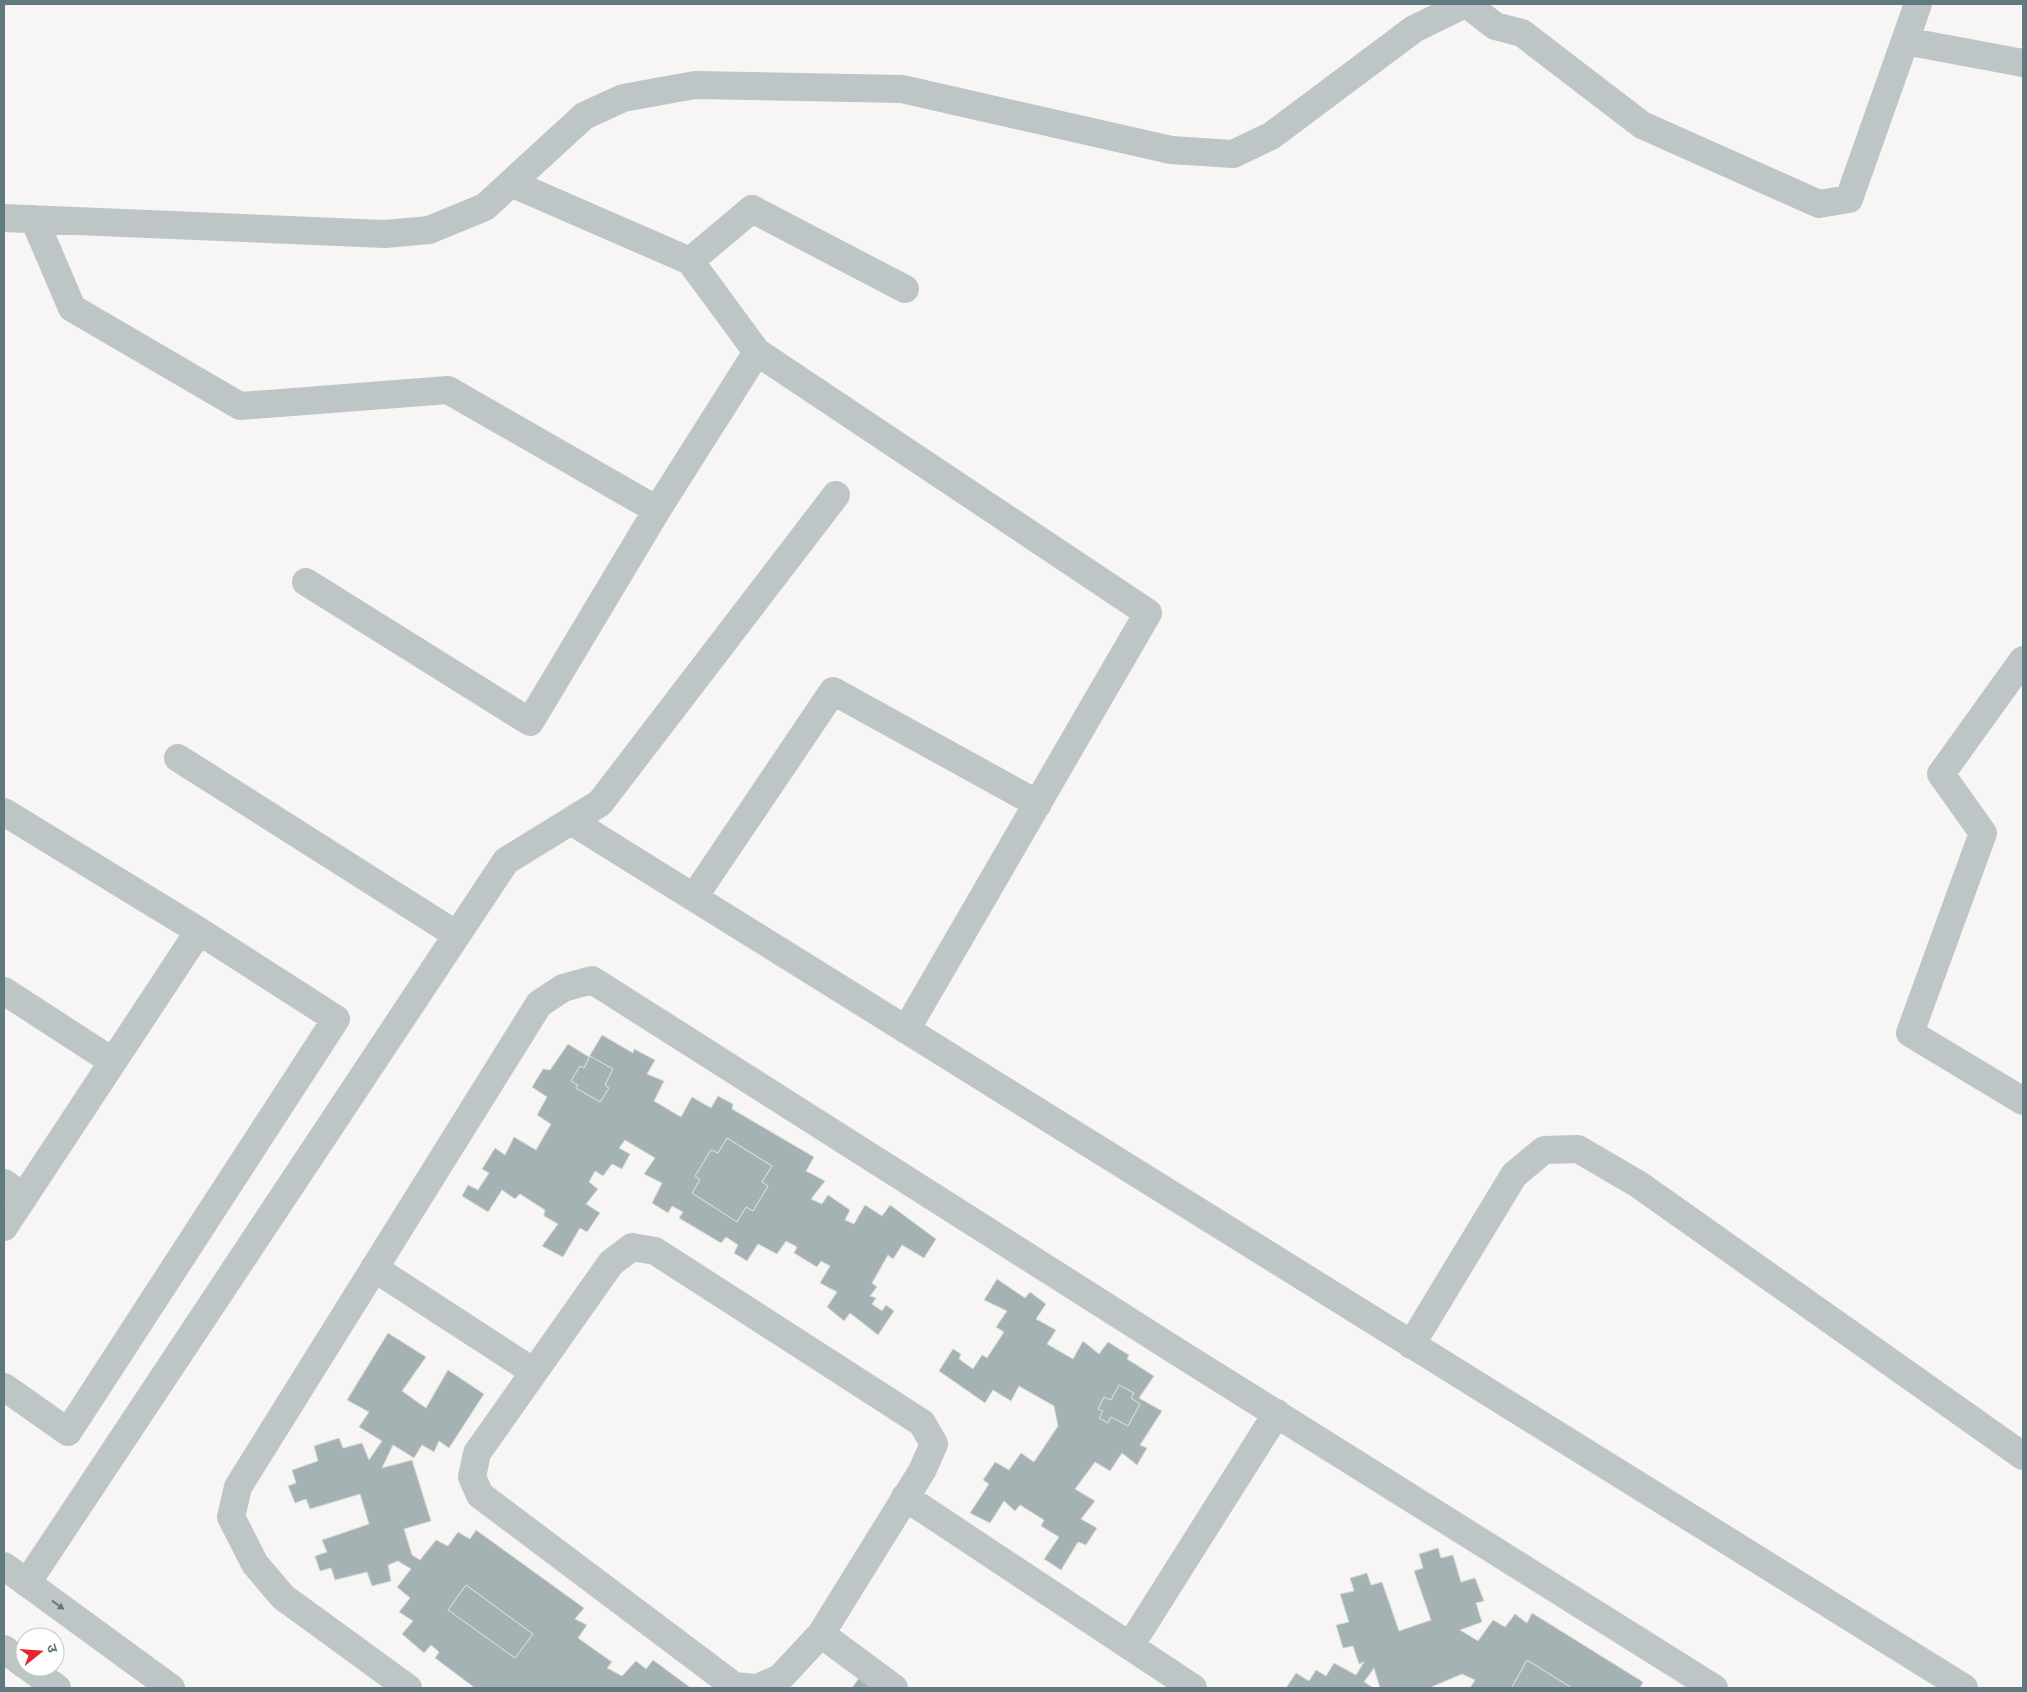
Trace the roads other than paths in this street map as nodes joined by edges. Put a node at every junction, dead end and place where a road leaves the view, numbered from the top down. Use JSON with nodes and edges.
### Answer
{"nodes":[{"id":1,"x":1466,"y":4,"type":"edge"},
{"id":2,"x":1918,"y":4,"type":"edge"},
{"id":3,"x":1905,"y":41,"type":"junction"},
{"id":4,"x":2023,"y":63,"type":"edge"},
{"id":5,"x":511,"y":183,"type":"junction"},
{"id":6,"x":4,"y":218,"type":"edge"},
{"id":7,"x":34,"y":219,"type":"junction"},
{"id":8,"x":690,"y":261,"type":"junction"},
{"id":9,"x":905,"y":289,"type":"dead end"},
{"id":10,"x":757,"y":352,"type":"junction"},
{"id":11,"x":836,"y":495,"type":"dead end"},
{"id":12,"x":657,"y":510,"type":"junction"},
{"id":13,"x":306,"y":582,"type":"dead end"},
{"id":14,"x":2023,"y":660,"type":"edge"},
{"id":15,"x":178,"y":758,"type":"dead end"},
{"id":16,"x":1038,"y":804,"type":"junction"},
{"id":17,"x":4,"y":812,"type":"edge"},
{"id":18,"x":571,"y":821,"type":"junction"},
{"id":19,"x":694,"y":898,"type":"junction"},
{"id":20,"x":199,"y":932,"type":"junction"},
{"id":21,"x":457,"y":935,"type":"junction"},
{"id":22,"x":4,"y":991,"type":"edge"},
{"id":23,"x":906,"y":1030,"type":"junction"},
{"id":24,"x":112,"y":1061,"type":"junction"},
{"id":25,"x":2023,"y":1101,"type":"edge"},
{"id":26,"x":14,"y":1190,"type":"edge"},
{"id":27,"x":4,"y":1227,"type":"edge"},
{"id":28,"x":374,"y":1268,"type":"junction"},
{"id":29,"x":1411,"y":1345,"type":"junction"},
{"id":30,"x":534,"y":1372,"type":"junction"},
{"id":31,"x":4,"y":1387,"type":"edge"},
{"id":32,"x":1277,"y":1413,"type":"junction"},
{"id":33,"x":2023,"y":1456,"type":"edge"},
{"id":34,"x":905,"y":1497,"type":"junction"},
{"id":35,"x":4,"y":1566,"type":"edge"},
{"id":36,"x":27,"y":1583,"type":"junction"},
{"id":37,"x":821,"y":1634,"type":"junction"},
{"id":38,"x":1130,"y":1646,"type":"junction"},
{"id":39,"x":4,"y":1649,"type":"edge"},
{"id":40,"x":15,"y":1658,"type":"edge"},
{"id":41,"x":41,"y":1677,"type":"edge"},
{"id":42,"x":56,"y":1688,"type":"edge"},
{"id":43,"x":171,"y":1688,"type":"edge"},
{"id":44,"x":408,"y":1688,"type":"edge"},
{"id":45,"x":757,"y":1688,"type":"edge"},
{"id":46,"x":894,"y":1688,"type":"edge"},
{"id":47,"x":1193,"y":1688,"type":"edge"},
{"id":48,"x":1714,"y":1688,"type":"edge"},
{"id":49,"x":1964,"y":1688,"type":"edge"}],
"edges":[{"from":1,"to":3,"type":"street"},
{"from":1,"to":5,"type":"street"},
{"from":2,"to":3,"type":"street"},
{"from":3,"to":4,"type":"street"},
{"from":5,"to":7,"type":"street"},
{"from":5,"to":8,"type":"street"},
{"from":6,"to":7,"type":"street"},
{"from":7,"to":12,"type":"street"},
{"from":8,"to":9,"type":"street"},
{"from":8,"to":10,"type":"street"},
{"from":10,"to":12,"type":"street"},
{"from":10,"to":16,"type":"street"},
{"from":11,"to":18,"type":"street"},
{"from":12,"to":13,"type":"street"},
{"from":14,"to":25,"type":"street"},
{"from":15,"to":21,"type":"street"},
{"from":16,"to":19,"type":"street"},
{"from":16,"to":23,"type":"street"},
{"from":17,"to":20,"type":"street"},
{"from":18,"to":19,"type":"street"},
{"from":18,"to":21,"type":"street"},
{"from":19,"to":23,"type":"street"},
{"from":20,"to":24,"type":"street"},
{"from":20,"to":31,"type":"street"},
{"from":21,"to":36,"type":"street"},
{"from":22,"to":24,"type":"street"},
{"from":23,"to":29,"type":"street"},
{"from":24,"to":26,"type":"street"},
{"from":26,"to":27,"type":"street"},
{"from":28,"to":30,"type":"street"},
{"from":28,"to":32,"type":"street"},
{"from":28,"to":44,"type":"street"},
{"from":29,"to":33,"type":"street"},
{"from":29,"to":49,"type":"street"},
{"from":30,"to":34,"type":"street"},
{"from":30,"to":45,"type":"street"},
{"from":32,"to":38,"type":"street"},
{"from":32,"to":48,"type":"street"},
{"from":34,"to":37,"type":"street"},
{"from":34,"to":38,"type":"street"},
{"from":35,"to":36,"type":"street"},
{"from":36,"to":43,"type":"street","one_way":true},
{"from":37,"to":45,"type":"street"},
{"from":37,"to":46,"type":"street"},
{"from":38,"to":47,"type":"street"},
{"from":39,"to":40,"type":"street"},
{"from":41,"to":42,"type":"street"}]}
